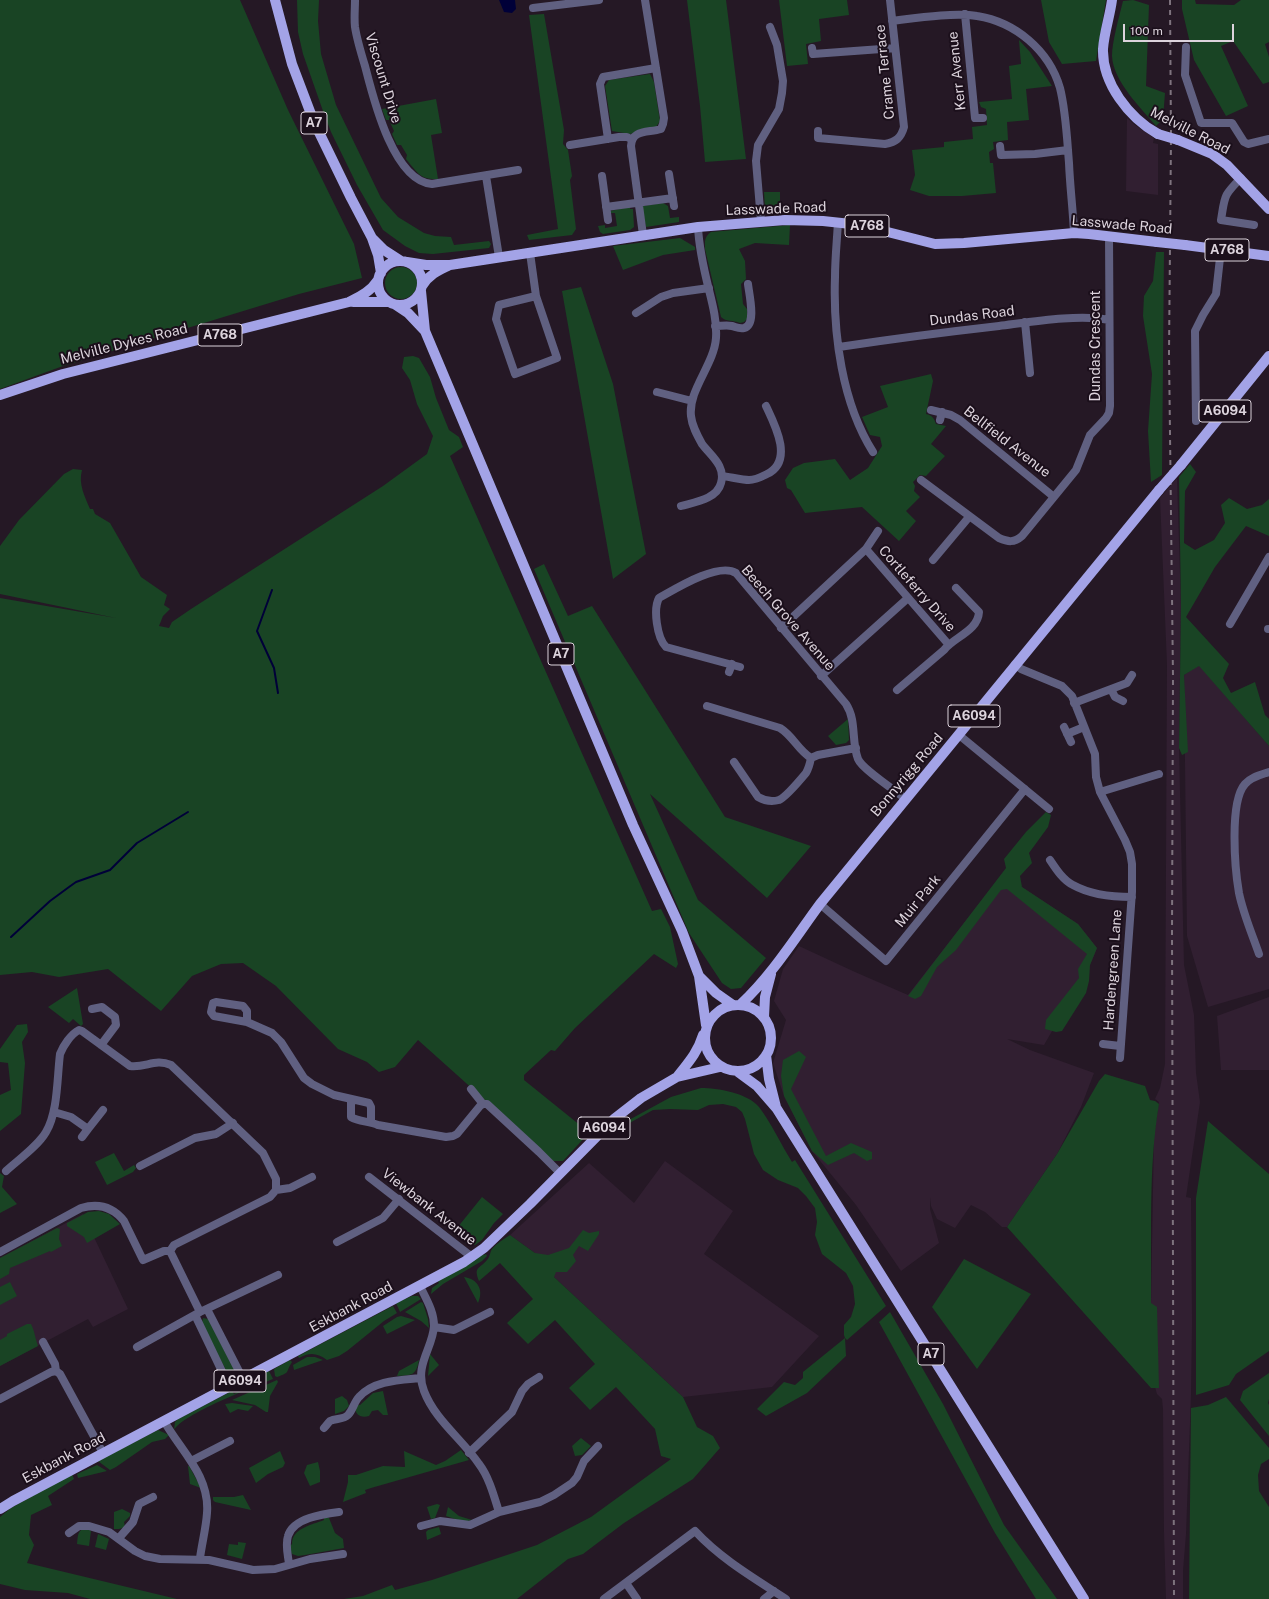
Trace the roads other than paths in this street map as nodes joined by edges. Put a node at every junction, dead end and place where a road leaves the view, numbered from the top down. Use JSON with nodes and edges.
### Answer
{"nodes":[{"id":1,"x":275,"y":0,"type":"edge"},
{"id":2,"x":355,"y":0,"type":"edge"},
{"id":3,"x":599,"y":0,"type":"edge"},
{"id":4,"x":645,"y":0,"type":"edge"},
{"id":5,"x":890,"y":0,"type":"edge"},
{"id":6,"x":1112,"y":0,"type":"edge"},
{"id":7,"x":546,"y":3,"type":"edge"},
{"id":8,"x":533,"y":8,"type":"dead end"},
{"id":9,"x":965,"y":14,"type":"junction"},
{"id":10,"x":892,"y":21,"type":"junction"},
{"id":11,"x":770,"y":27,"type":"dead end"},
{"id":12,"x":1186,"y":46,"type":"dead end"},
{"id":13,"x":812,"y":48,"type":"dead end"},
{"id":14,"x":895,"y":48,"type":"junction"},
{"id":15,"x":656,"y":68,"type":"junction"},
{"id":16,"x":983,"y":118,"type":"dead end"},
{"id":17,"x":818,"y":130,"type":"dead end"},
{"id":18,"x":608,"y":139,"type":"junction"},
{"id":19,"x":631,"y":139,"type":"junction"},
{"id":20,"x":1269,"y":140,"type":"edge"},
{"id":21,"x":570,"y":145,"type":"dead end"},
{"id":22,"x":1000,"y":146,"type":"dead end"},
{"id":23,"x":1068,"y":150,"type":"junction"},
{"id":24,"x":518,"y":170,"type":"dead end"},
{"id":25,"x":669,"y":174,"type":"dead end"},
{"id":26,"x":486,"y":176,"type":"junction"},
{"id":27,"x":602,"y":176,"type":"dead end"},
{"id":28,"x":1241,"y":178,"type":"junction"},
{"id":29,"x":638,"y":203,"type":"junction"},
{"id":30,"x":606,"y":207,"type":"junction"},
{"id":31,"x":1269,"y":209,"type":"edge"},
{"id":32,"x":608,"y":220,"type":"dead end"},
{"id":33,"x":761,"y":221,"type":"junction"},
{"id":34,"x":838,"y":222,"type":"junction"},
{"id":35,"x":1254,"y":225,"type":"dead end"},
{"id":36,"x":698,"y":227,"type":"junction"},
{"id":37,"x":1074,"y":233,"type":"junction"},
{"id":38,"x":643,"y":235,"type":"junction"},
{"id":39,"x":1109,"y":236,"type":"junction"},
{"id":40,"x":372,"y":238,"type":"junction"},
{"id":41,"x":1221,"y":249,"type":"junction"},
{"id":42,"x":530,"y":254,"type":"junction"},
{"id":43,"x":1269,"y":256,"type":"edge"},
{"id":44,"x":499,"y":258,"type":"junction"},
{"id":45,"x":404,"y":262,"type":"junction"},
{"id":46,"x":450,"y":265,"type":"junction"},
{"id":47,"x":380,"y":276,"type":"junction"},
{"id":48,"x":748,"y":284,"type":"dead end"},
{"id":49,"x":708,"y":288,"type":"junction"},
{"id":50,"x":422,"y":289,"type":"junction"},
{"id":51,"x":536,"y":296,"type":"junction"},
{"id":52,"x":349,"y":302,"type":"junction"},
{"id":53,"x":392,"y":304,"type":"junction"},
{"id":54,"x":636,"y":313,"type":"dead end"},
{"id":55,"x":1109,"y":320,"type":"junction"},
{"id":56,"x":1025,"y":322,"type":"junction"},
{"id":57,"x":716,"y":326,"type":"junction"},
{"id":58,"x":425,"y":331,"type":"junction"},
{"id":59,"x":839,"y":347,"type":"junction"},
{"id":60,"x":1269,"y":356,"type":"edge"},
{"id":61,"x":1030,"y":373,"type":"dead end"},
{"id":62,"x":657,"y":392,"type":"dead end"},
{"id":63,"x":0,"y":395,"type":"edge"},
{"id":64,"x":692,"y":401,"type":"junction"},
{"id":65,"x":766,"y":406,"type":"dead end"},
{"id":66,"x":930,"y":410,"type":"dead end"},
{"id":67,"x":1196,"y":420,"type":"dead end"},
{"id":68,"x":873,"y":452,"type":"dead end"},
{"id":69,"x":722,"y":476,"type":"junction"},
{"id":70,"x":921,"y":480,"type":"dead end"},
{"id":71,"x":1054,"y":497,"type":"junction"},
{"id":72,"x":681,"y":506,"type":"dead end"},
{"id":73,"x":969,"y":517,"type":"junction"},
{"id":74,"x":878,"y":531,"type":"dead end"},
{"id":75,"x":866,"y":549,"type":"junction"},
{"id":76,"x":933,"y":557,"type":"dead end"},
{"id":77,"x":1269,"y":557,"type":"edge"},
{"id":78,"x":956,"y":588,"type":"dead end"},
{"id":79,"x":908,"y":598,"type":"junction"},
{"id":80,"x":1230,"y":624,"type":"dead end"},
{"id":81,"x":781,"y":628,"type":"junction"},
{"id":82,"x":949,"y":645,"type":"junction"},
{"id":83,"x":1015,"y":664,"type":"junction"},
{"id":84,"x":740,"y":667,"type":"dead end"},
{"id":85,"x":1132,"y":675,"type":"dead end"},
{"id":86,"x":821,"y":676,"type":"junction"},
{"id":87,"x":1111,"y":689,"type":"junction"},
{"id":88,"x":898,"y":690,"type":"dead end"},
{"id":89,"x":1124,"y":701,"type":"dead end"},
{"id":90,"x":1074,"y":703,"type":"junction"},
{"id":91,"x":707,"y":706,"type":"dead end"},
{"id":92,"x":1084,"y":727,"type":"junction"},
{"id":93,"x":959,"y":735,"type":"junction"},
{"id":94,"x":1071,"y":742,"type":"dead end"},
{"id":95,"x":856,"y":748,"type":"junction"},
{"id":96,"x":811,"y":758,"type":"junction"},
{"id":97,"x":734,"y":762,"type":"dead end"},
{"id":98,"x":1269,"y":772,"type":"edge"},
{"id":99,"x":1159,"y":774,"type":"dead end"},
{"id":100,"x":1025,"y":789,"type":"junction"},
{"id":101,"x":1100,"y":792,"type":"junction"},
{"id":102,"x":906,"y":799,"type":"junction"},
{"id":103,"x":1049,"y":809,"type":"dead end"},
{"id":104,"x":1050,"y":860,"type":"dead end"},
{"id":105,"x":1132,"y":896,"type":"junction"},
{"id":106,"x":820,"y":904,"type":"junction"},
{"id":107,"x":1259,"y":954,"type":"dead end"},
{"id":108,"x":772,"y":970,"type":"junction"},
{"id":109,"x":699,"y":976,"type":"junction"},
{"id":110,"x":737,"y":1005,"type":"junction"},
{"id":111,"x":92,"y":1009,"type":"dead end"},
{"id":112,"x":764,"y":1017,"type":"junction"},
{"id":113,"x":247,"y":1022,"type":"dead end"},
{"id":114,"x":705,"y":1029,"type":"junction"},
{"id":115,"x":1103,"y":1044,"type":"dead end"},
{"id":116,"x":101,"y":1045,"type":"junction"},
{"id":117,"x":1120,"y":1046,"type":"junction"},
{"id":118,"x":766,"y":1055,"type":"junction"},
{"id":119,"x":1120,"y":1058,"type":"dead end"},
{"id":120,"x":720,"y":1067,"type":"junction"},
{"id":121,"x":738,"y":1072,"type":"junction"},
{"id":122,"x":677,"y":1077,"type":"junction"},
{"id":123,"x":471,"y":1089,"type":"dead end"},
{"id":124,"x":351,"y":1099,"type":"junction"},
{"id":125,"x":483,"y":1104,"type":"junction"},
{"id":126,"x":777,"y":1109,"type":"junction"},
{"id":127,"x":103,"y":1110,"type":"dead end"},
{"id":128,"x":54,"y":1112,"type":"junction"},
{"id":129,"x":371,"y":1122,"type":"junction"},
{"id":130,"x":233,"y":1123,"type":"junction"},
{"id":131,"x":88,"y":1129,"type":"junction"},
{"id":132,"x":82,"y":1137,"type":"dead end"},
{"id":133,"x":140,"y":1166,"type":"dead end"},
{"id":134,"x":6,"y":1171,"type":"dead end"},
{"id":135,"x":560,"y":1173,"type":"junction"},
{"id":136,"x":312,"y":1177,"type":"dead end"},
{"id":137,"x":369,"y":1177,"type":"dead end"},
{"id":138,"x":276,"y":1190,"type":"junction"},
{"id":139,"x":399,"y":1199,"type":"junction"},
{"id":140,"x":337,"y":1242,"type":"dead end"},
{"id":141,"x":170,"y":1251,"type":"junction"},
{"id":142,"x":0,"y":1252,"type":"edge"},
{"id":143,"x":472,"y":1257,"type":"junction"},
{"id":144,"x":278,"y":1275,"type":"dead end"},
{"id":145,"x":420,"y":1286,"type":"junction"},
{"id":146,"x":200,"y":1312,"type":"junction"},
{"id":147,"x":490,"y":1312,"type":"dead end"},
{"id":148,"x":434,"y":1327,"type":"junction"},
{"id":149,"x":43,"y":1342,"type":"dead end"},
{"id":150,"x":137,"y":1347,"type":"dead end"},
{"id":151,"x":56,"y":1371,"type":"junction"},
{"id":152,"x":539,"y":1377,"type":"dead end"},
{"id":153,"x":421,"y":1378,"type":"junction"},
{"id":154,"x":243,"y":1379,"type":"junction"},
{"id":155,"x":229,"y":1386,"type":"junction"},
{"id":156,"x":0,"y":1399,"type":"edge"},
{"id":157,"x":164,"y":1421,"type":"junction"},
{"id":158,"x":324,"y":1428,"type":"dead end"},
{"id":159,"x":230,"y":1441,"type":"dead end"},
{"id":160,"x":598,"y":1446,"type":"dead end"},
{"id":161,"x":103,"y":1453,"type":"junction"},
{"id":162,"x":469,"y":1453,"type":"junction"},
{"id":163,"x":191,"y":1461,"type":"junction"},
{"id":164,"x":153,"y":1497,"type":"dead end"},
{"id":165,"x":0,"y":1509,"type":"edge"},
{"id":166,"x":339,"y":1512,"type":"dead end"},
{"id":167,"x":499,"y":1512,"type":"junction"},
{"id":168,"x":421,"y":1526,"type":"dead end"},
{"id":169,"x":69,"y":1533,"type":"dead end"},
{"id":170,"x":119,"y":1538,"type":"junction"},
{"id":171,"x":343,"y":1554,"type":"dead end"},
{"id":172,"x":200,"y":1558,"type":"junction"},
{"id":173,"x":289,"y":1564,"type":"junction"},
{"id":174,"x":626,"y":1583,"type":"junction"},
{"id":175,"x":774,"y":1591,"type":"junction"},
{"id":176,"x":604,"y":1599,"type":"edge"},
{"id":177,"x":637,"y":1599,"type":"edge"},
{"id":178,"x":764,"y":1599,"type":"edge"},
{"id":179,"x":786,"y":1599,"type":"edge"},
{"id":180,"x":1084,"y":1599,"type":"edge"}],
"edges":[{"from":1,"to":40,"type":"main road","number":"A7"},
{"from":2,"to":26,"type":"street","name":"Viscount Drive"},
{"from":3,"to":7,"type":"street"},
{"from":4,"to":15,"type":"street"},
{"from":5,"to":10,"type":"street","name":"Crame Terrace"},
{"from":6,"to":28,"type":"main road","name":"Melville Road","bridge":true},
{"from":7,"to":8,"type":"street"},
{"from":9,"to":10,"type":"street"},
{"from":9,"to":16,"type":"street","name":"Kerr Avenue"},
{"from":9,"to":23,"type":"street"},
{"from":10,"to":14,"type":"street","name":"Crame Terrace"},
{"from":11,"to":33,"type":"street"},
{"from":12,"to":20,"type":"street"},
{"from":13,"to":14,"type":"street"},
{"from":14,"to":17,"type":"street","name":"Crame Terrace"},
{"from":15,"to":18,"type":"street"},
{"from":15,"to":19,"type":"street"},
{"from":18,"to":19,"type":"street"},
{"from":18,"to":21,"type":"street"},
{"from":19,"to":29,"type":"street"},
{"from":22,"to":23,"type":"street"},
{"from":23,"to":37,"type":"street"},
{"from":24,"to":26,"type":"street","name":"Viscount Drive"},
{"from":25,"to":29,"type":"street"},
{"from":26,"to":44,"type":"street"},
{"from":27,"to":30,"type":"street"},
{"from":28,"to":31,"type":"main road","name":"Melville Road"},
{"from":28,"to":35,"type":"street"},
{"from":29,"to":30,"type":"street"},
{"from":29,"to":38,"type":"street"},
{"from":30,"to":32,"type":"street"},
{"from":33,"to":34,"type":"main road","name":"Lasswade Road","number":"A768"},
{"from":33,"to":36,"type":"main road","name":"Lasswade Road","number":"A768"},
{"from":34,"to":37,"type":"main road","name":"Lasswade Road","number":"A768"},
{"from":34,"to":59,"type":"street"},
{"from":36,"to":38,"type":"main road","name":"Lasswade Road","number":"A768"},
{"from":36,"to":49,"type":"street"},
{"from":37,"to":39,"type":"main road","name":"Lasswade Road","number":"A768"},
{"from":38,"to":42,"type":"main road","name":"Lasswade Road","number":"A768"},
{"from":39,"to":41,"type":"main road","name":"Lasswade Road","number":"A768","bridge":true},
{"from":39,"to":55,"type":"street","name":"Dundas Crescent"},
{"from":40,"to":45,"type":"main road","number":"A7"},
{"from":40,"to":47,"type":"main road","number":"A7"},
{"from":41,"to":43,"type":"main road","name":"Lasswade Road","number":"A768"},
{"from":41,"to":67,"type":"street"},
{"from":42,"to":44,"type":"main road","name":"Lasswade Road","number":"A768"},
{"from":42,"to":51,"type":"street"},
{"from":44,"to":46,"type":"main road","name":"Lasswade Road","number":"A768"},
{"from":45,"to":46,"type":"main road","name":"Lasswade Road","number":"A768"},
{"from":45,"to":47,"type":"main road"},
{"from":45,"to":50,"type":"main road"},
{"from":46,"to":50,"type":"main road","name":"Lasswade Road","number":"A768"},
{"from":47,"to":52,"type":"main road","name":"Melville Dykes Road","number":"A768"},
{"from":47,"to":53,"type":"main road"},
{"from":48,"to":57,"type":"street"},
{"from":49,"to":54,"type":"street"},
{"from":49,"to":57,"type":"street"},
{"from":50,"to":53,"type":"main road"},
{"from":50,"to":58,"type":"main road","number":"A7"},
{"from":51,"to":51,"type":"street"},
{"from":52,"to":53,"type":"main road","name":"Melville Dykes Road","number":"A768"},
{"from":52,"to":63,"type":"main road","name":"Melville Dykes Road","number":"A768"},
{"from":53,"to":58,"type":"main road","number":"A7"},
{"from":55,"to":56,"type":"street","name":"Dundas Road"},
{"from":55,"to":71,"type":"street","name":"Dundas Crescent"},
{"from":56,"to":59,"type":"street","name":"Dundas Road"},
{"from":56,"to":61,"type":"street"},
{"from":57,"to":64,"type":"street"},
{"from":58,"to":109,"type":"main road","number":"A7"},
{"from":59,"to":68,"type":"street"},
{"from":60,"to":83,"type":"main road","name":"Bonnyrigg Road","number":"A6094","bridge":true},
{"from":62,"to":64,"type":"street"},
{"from":64,"to":69,"type":"street"},
{"from":65,"to":69,"type":"street"},
{"from":66,"to":71,"type":"street","name":"Bellfield Avenue"},
{"from":69,"to":72,"type":"street"},
{"from":70,"to":73,"type":"street"},
{"from":71,"to":73,"type":"street","name":"Dundas Crescent"},
{"from":73,"to":76,"type":"street"},
{"from":74,"to":75,"type":"street"},
{"from":75,"to":79,"type":"street","name":"Cortleferry Drive"},
{"from":75,"to":81,"type":"street"},
{"from":77,"to":80,"type":"street"},
{"from":78,"to":82,"type":"street"},
{"from":79,"to":82,"type":"street","name":"Cortleferry Drive"},
{"from":79,"to":86,"type":"street"},
{"from":81,"to":84,"type":"street","name":"Beech Grove Avenue"},
{"from":81,"to":86,"type":"street","name":"Beech Grove Avenue"},
{"from":82,"to":88,"type":"street"},
{"from":83,"to":90,"type":"street","name":"Hardengreen Lane"},
{"from":83,"to":93,"type":"main road","name":"Bonnyrigg Road","number":"A6094"},
{"from":85,"to":87,"type":"street"},
{"from":86,"to":95,"type":"street","name":"Beech Grove Avenue"},
{"from":87,"to":89,"type":"street"},
{"from":87,"to":90,"type":"street"},
{"from":90,"to":92,"type":"street","name":"Hardengreen Lane"},
{"from":91,"to":96,"type":"street"},
{"from":92,"to":94,"type":"street"},
{"from":92,"to":101,"type":"street","name":"Hardengreen Lane"},
{"from":93,"to":100,"type":"street"},
{"from":93,"to":102,"type":"main road","name":"Bonnyrigg Road","number":"A6094"},
{"from":95,"to":96,"type":"street"},
{"from":95,"to":102,"type":"street","name":"Beech Grove Avenue"},
{"from":96,"to":97,"type":"street"},
{"from":98,"to":107,"type":"street"},
{"from":99,"to":101,"type":"street"},
{"from":100,"to":103,"type":"street"},
{"from":100,"to":106,"type":"street","name":"Muir Park"},
{"from":101,"to":105,"type":"street","name":"Hardengreen Lane"},
{"from":102,"to":106,"type":"main road","name":"Bonnyrigg Road","number":"A6094"},
{"from":104,"to":105,"type":"street","name":"Hardengreen Lane"},
{"from":105,"to":117,"type":"street","name":"Hardengreen Lane"},
{"from":106,"to":108,"type":"main road","name":"Bonnyrigg Road","number":"A6094"},
{"from":108,"to":110,"type":"main road","name":"Bonnyrigg Road","number":"A6094"},
{"from":108,"to":112,"type":"main road","name":"Bonnyrigg Road","number":"A6094"},
{"from":109,"to":110,"type":"main road","number":"A7"},
{"from":109,"to":114,"type":"main road","number":"A7"},
{"from":110,"to":112,"type":"main road"},
{"from":110,"to":114,"type":"main road"},
{"from":111,"to":116,"type":"street"},
{"from":112,"to":118,"type":"main road"},
{"from":113,"to":124,"type":"street"},
{"from":114,"to":120,"type":"main road"},
{"from":114,"to":122,"type":"main road","name":"Eskbank Road","number":"A6094"},
{"from":115,"to":117,"type":"street","name":"Hardengreen Lane"},
{"from":116,"to":128,"type":"street"},
{"from":116,"to":130,"type":"street"},
{"from":117,"to":119,"type":"street","name":"Hardengreen Lane"},
{"from":118,"to":121,"type":"main road"},
{"from":118,"to":126,"type":"main road","number":"A7"},
{"from":120,"to":121,"type":"main road"},
{"from":120,"to":122,"type":"main road","name":"Eskbank Road","number":"A6094"},
{"from":121,"to":126,"type":"main road","number":"A7"},
{"from":122,"to":135,"type":"main road","name":"Eskbank Road","number":"A6094"},
{"from":123,"to":125,"type":"street"},
{"from":124,"to":129,"type":"street"},
{"from":124,"to":129,"type":"street"},
{"from":125,"to":129,"type":"street"},
{"from":125,"to":135,"type":"street"},
{"from":126,"to":180,"type":"main road","number":"A7"},
{"from":127,"to":131,"type":"street"},
{"from":128,"to":131,"type":"street"},
{"from":128,"to":134,"type":"street"},
{"from":130,"to":133,"type":"street"},
{"from":130,"to":138,"type":"street"},
{"from":131,"to":132,"type":"street"},
{"from":135,"to":143,"type":"main road","name":"Eskbank Road","number":"A6094"},
{"from":136,"to":138,"type":"street"},
{"from":137,"to":139,"type":"street","name":"Viewbank Avenue"},
{"from":138,"to":141,"type":"street"},
{"from":139,"to":140,"type":"street"},
{"from":139,"to":143,"type":"street","name":"Viewbank Avenue"},
{"from":141,"to":142,"type":"street"},
{"from":141,"to":146,"type":"street"},
{"from":143,"to":145,"type":"main road","name":"Eskbank Road","number":"A6094"},
{"from":144,"to":146,"type":"street"},
{"from":145,"to":148,"type":"street"},
{"from":145,"to":154,"type":"main road","name":"Eskbank Road","number":"A6094"},
{"from":146,"to":150,"type":"street"},
{"from":146,"to":154,"type":"street"},
{"from":146,"to":155,"type":"street"},
{"from":147,"to":148,"type":"street"},
{"from":148,"to":153,"type":"street"},
{"from":149,"to":151,"type":"street"},
{"from":151,"to":156,"type":"street"},
{"from":151,"to":161,"type":"street"},
{"from":152,"to":162,"type":"street"},
{"from":153,"to":158,"type":"street"},
{"from":153,"to":162,"type":"street"},
{"from":154,"to":155,"type":"main road","name":"Eskbank Road","number":"A6094"},
{"from":155,"to":157,"type":"main road","name":"Eskbank Road","number":"A6094"},
{"from":157,"to":161,"type":"main road","name":"Eskbank Road","number":"A6094"},
{"from":157,"to":163,"type":"street"},
{"from":159,"to":163,"type":"street"},
{"from":160,"to":167,"type":"street"},
{"from":161,"to":165,"type":"main road","name":"Eskbank Road","number":"A6094"},
{"from":162,"to":167,"type":"street"},
{"from":163,"to":172,"type":"street"},
{"from":164,"to":170,"type":"street"},
{"from":166,"to":173,"type":"street"},
{"from":167,"to":168,"type":"street"},
{"from":169,"to":170,"type":"street"},
{"from":170,"to":172,"type":"street"},
{"from":171,"to":173,"type":"street"},
{"from":172,"to":173,"type":"street"},
{"from":174,"to":175,"type":"street"},
{"from":174,"to":176,"type":"street"},
{"from":174,"to":177,"type":"street"},
{"from":175,"to":178,"type":"street"},
{"from":175,"to":179,"type":"street"}]}
